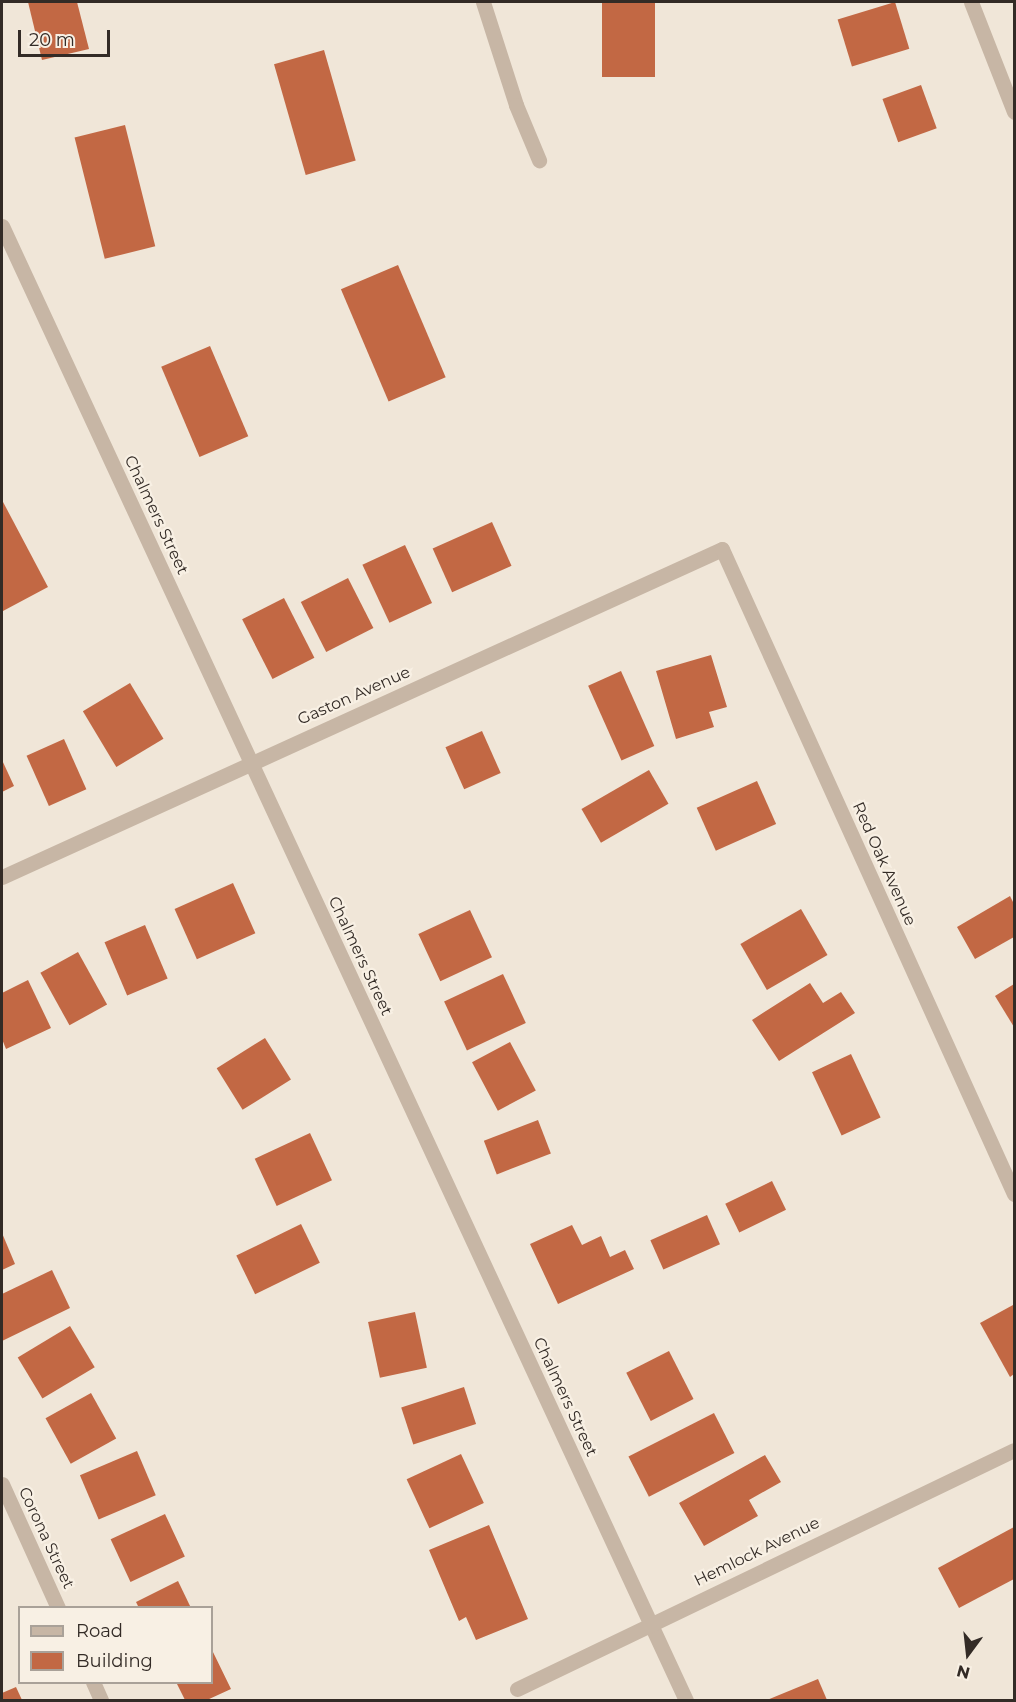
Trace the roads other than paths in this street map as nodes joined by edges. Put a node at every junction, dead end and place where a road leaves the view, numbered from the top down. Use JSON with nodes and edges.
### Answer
{"nodes":[{"id":1,"x":483,"y":2,"type":"edge"},
{"id":2,"x":971,"y":2,"type":"edge"},
{"id":3,"x":1014,"y":112,"type":"edge"},
{"id":4,"x":539,"y":160,"type":"dead end"},
{"id":5,"x":2,"y":226,"type":"edge"},
{"id":6,"x":722,"y":549,"type":"joint"},
{"id":7,"x":250,"y":763,"type":"junction"},
{"id":8,"x":2,"y":877,"type":"edge"},
{"id":9,"x":1014,"y":1194,"type":"edge"},
{"id":10,"x":1014,"y":1450,"type":"edge"},
{"id":11,"x":2,"y":1484,"type":"edge"},
{"id":12,"x":57,"y":1606,"type":"edge"},
{"id":13,"x":650,"y":1624,"type":"junction"},
{"id":14,"x":93,"y":1684,"type":"edge"},
{"id":15,"x":517,"y":1689,"type":"dead end"},
{"id":16,"x":101,"y":1701,"type":"edge"},
{"id":17,"x":686,"y":1701,"type":"edge"}],
"edges":[{"from":1,"to":4,"type":"street"},
{"from":2,"to":3,"type":"street"},
{"from":5,"to":7,"type":"street","name":"Chalmers Street"},
{"from":6,"to":7,"type":"street","name":"Gaston Avenue"},
{"from":6,"to":9,"type":"street","name":"Red Oak Avenue"},
{"from":7,"to":8,"type":"street","name":"Gaston Avenue"},
{"from":7,"to":13,"type":"street","name":"Chalmers Street"},
{"from":10,"to":13,"type":"street","name":"Hemlock Avenue"},
{"from":11,"to":12,"type":"street","name":"Corona Street"},
{"from":13,"to":15,"type":"street","name":"Hemlock Avenue"},
{"from":13,"to":17,"type":"street","name":"Chalmers Street"},
{"from":14,"to":16,"type":"street"}]}
